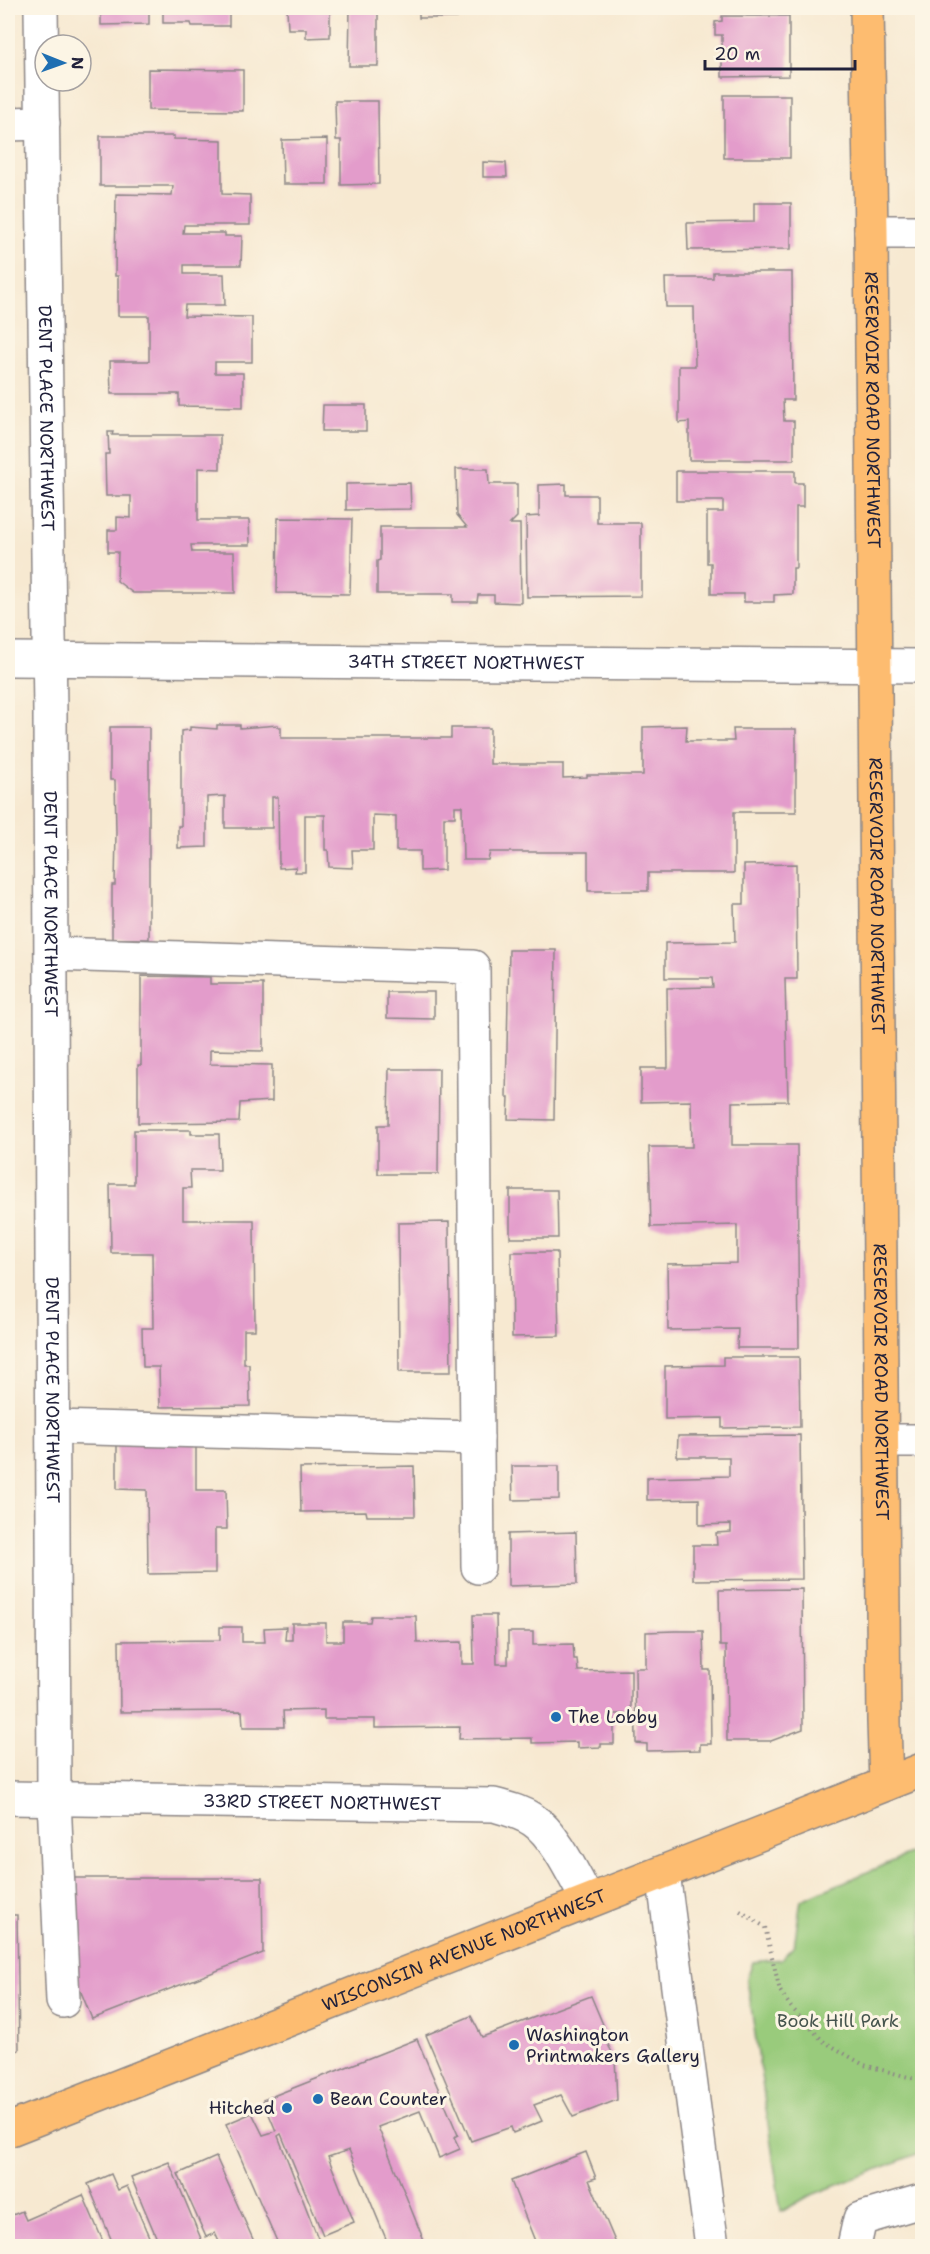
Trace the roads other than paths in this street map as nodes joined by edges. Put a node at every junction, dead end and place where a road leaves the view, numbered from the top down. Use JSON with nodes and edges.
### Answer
{"nodes":[{"id":1,"x":41,"y":8,"type":"edge"},
{"id":2,"x":867,"y":8,"type":"edge"},
{"id":3,"x":43,"y":123,"type":"junction"},
{"id":4,"x":8,"y":124,"type":"edge"},
{"id":5,"x":871,"y":232,"type":"junction"},
{"id":6,"x":922,"y":232,"type":"edge"},
{"id":7,"x":8,"y":659,"type":"edge"},
{"id":8,"x":50,"y":659,"type":"junction"},
{"id":9,"x":874,"y":666,"type":"junction"},
{"id":10,"x":922,"y":666,"type":"edge"},
{"id":11,"x":52,"y":954,"type":"junction"},
{"id":12,"x":54,"y":1427,"type":"junction"},
{"id":13,"x":477,"y":1438,"type":"junction"},
{"id":14,"x":882,"y":1441,"type":"junction"},
{"id":15,"x":922,"y":1441,"type":"edge"},
{"id":16,"x":478,"y":1567,"type":"dead end"},
{"id":17,"x":922,"y":1770,"type":"edge"},
{"id":18,"x":886,"y":1784,"type":"junction"},
{"id":19,"x":8,"y":1798,"type":"edge"},
{"id":20,"x":54,"y":1799,"type":"junction"},
{"id":21,"x":663,"y":1873,"type":"junction"},
{"id":22,"x":588,"y":1901,"type":"junction"},
{"id":23,"x":63,"y":2001,"type":"dead end"},
{"id":24,"x":8,"y":2130,"type":"edge"},
{"id":25,"x":921,"y":2201,"type":"dead end"},
{"id":26,"x":712,"y":2247,"type":"edge"},
{"id":27,"x":854,"y":2247,"type":"edge"}],
"edges":[{"from":1,"to":3,"type":"street","name":"DENT PLACE NORTHWEST"},
{"from":2,"to":5,"type":"main road","name":"RESERVOIR ROAD NORTHWEST"},
{"from":3,"to":4,"type":"street"},
{"from":3,"to":8,"type":"street","name":"DENT PLACE NORTHWEST"},
{"from":5,"to":6,"type":"street"},
{"from":5,"to":9,"type":"main road","name":"RESERVOIR ROAD NORTHWEST"},
{"from":7,"to":8,"type":"street","name":"34TH STREET NORTHWEST"},
{"from":8,"to":9,"type":"street","name":"34TH STREET NORTHWEST"},
{"from":8,"to":11,"type":"street","name":"DENT PLACE NORTHWEST"},
{"from":9,"to":10,"type":"street","name":"34TH STREET NORTHWEST"},
{"from":9,"to":14,"type":"main road","name":"RESERVOIR ROAD NORTHWEST"},
{"from":11,"to":12,"type":"street","name":"DENT PLACE NORTHWEST"},
{"from":11,"to":13,"type":"street"},
{"from":12,"to":13,"type":"street"},
{"from":12,"to":20,"type":"street","name":"DENT PLACE NORTHWEST"},
{"from":13,"to":16,"type":"street"},
{"from":14,"to":15,"type":"street"},
{"from":14,"to":18,"type":"main road","name":"RESERVOIR ROAD NORTHWEST"},
{"from":17,"to":18,"type":"main road","name":"WISCONSIN AVENUE NORTHWEST"},
{"from":18,"to":21,"type":"main road","name":"WISCONSIN AVENUE NORTHWEST"},
{"from":19,"to":20,"type":"street","name":"33RD STREET NORTHWEST"},
{"from":20,"to":22,"type":"street","name":"33RD STREET NORTHWEST"},
{"from":20,"to":23,"type":"street","name":"DENT PLACE NORTHWEST"},
{"from":21,"to":22,"type":"main road","name":"WISCONSIN AVENUE NORTHWEST"},
{"from":21,"to":26,"type":"street"},
{"from":22,"to":24,"type":"main road","name":"WISCONSIN AVENUE NORTHWEST"},
{"from":25,"to":27,"type":"street"}]}
